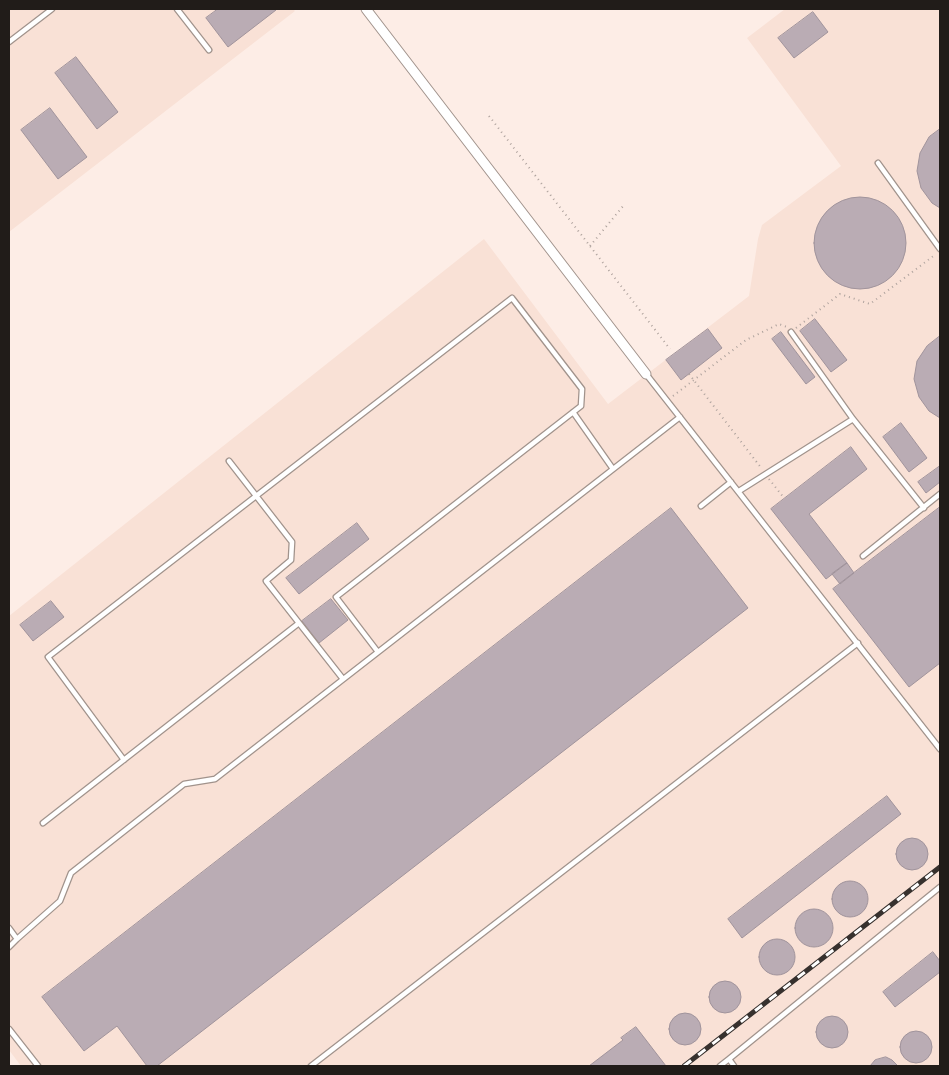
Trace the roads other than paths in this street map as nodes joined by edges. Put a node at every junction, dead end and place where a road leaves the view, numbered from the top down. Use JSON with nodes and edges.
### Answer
{"nodes":[{"id":1,"x":52,"y":9,"type":"edge"},
{"id":2,"x":177,"y":9,"type":"edge"},
{"id":3,"x":366,"y":9,"type":"edge"},
{"id":4,"x":9,"y":42,"type":"edge"},
{"id":5,"x":209,"y":50,"type":"dead end"},
{"id":6,"x":878,"y":163,"type":"dead end"},
{"id":7,"x":940,"y":250,"type":"edge"},
{"id":8,"x":791,"y":332,"type":"road end"},
{"id":9,"x":646,"y":374,"type":"joint"},
{"id":10,"x":573,"y":412,"type":"junction"},
{"id":11,"x":680,"y":417,"type":"junction"},
{"id":12,"x":854,"y":419,"type":"junction"},
{"id":13,"x":229,"y":461,"type":"dead end"},
{"id":14,"x":613,"y":469,"type":"junction"},
{"id":15,"x":731,"y":482,"type":"junction"},
{"id":16,"x":739,"y":491,"type":"junction"},
{"id":17,"x":940,"y":494,"type":"edge"},
{"id":18,"x":256,"y":496,"type":"junction"},
{"id":19,"x":701,"y":506,"type":"dead end"},
{"id":20,"x":924,"y":508,"type":"junction"},
{"id":21,"x":863,"y":556,"type":"dead end"},
{"id":22,"x":299,"y":623,"type":"junction"},
{"id":23,"x":858,"y":643,"type":"junction"},
{"id":24,"x":378,"y":652,"type":"junction"},
{"id":25,"x":343,"y":679,"type":"junction"},
{"id":26,"x":940,"y":749,"type":"edge"},
{"id":27,"x":124,"y":760,"type":"junction"},
{"id":28,"x":43,"y":823,"type":"dead end"},
{"id":29,"x":940,"y":888,"type":"edge"},
{"id":30,"x":9,"y":928,"type":"edge"},
{"id":31,"x":17,"y":939,"type":"junction"},
{"id":32,"x":9,"y":947,"type":"edge"},
{"id":33,"x":9,"y":1029,"type":"edge"},
{"id":34,"x":729,"y":1059,"type":"junction"},
{"id":35,"x":38,"y":1066,"type":"edge"},
{"id":36,"x":311,"y":1066,"type":"edge"},
{"id":37,"x":720,"y":1066,"type":"edge"},
{"id":38,"x":734,"y":1066,"type":"edge"}],
"edges":[{"from":1,"to":4,"type":"lane"},
{"from":2,"to":5,"type":"lane"},
{"from":3,"to":9,"type":"street"},
{"from":6,"to":7,"type":"lane"},
{"from":8,"to":12,"type":"lane"},
{"from":9,"to":11,"type":"lane"},
{"from":10,"to":14,"type":"lane"},
{"from":10,"to":18,"type":"lane"},
{"from":10,"to":24,"type":"lane"},
{"from":11,"to":14,"type":"lane"},
{"from":11,"to":15,"type":"lane"},
{"from":12,"to":16,"type":"lane"},
{"from":12,"to":20,"type":"lane"},
{"from":13,"to":18,"type":"lane"},
{"from":14,"to":24,"type":"lane"},
{"from":15,"to":16,"type":"lane"},
{"from":15,"to":19,"type":"lane"},
{"from":16,"to":23,"type":"lane"},
{"from":17,"to":20,"type":"lane"},
{"from":18,"to":22,"type":"lane"},
{"from":18,"to":27,"type":"lane"},
{"from":20,"to":21,"type":"lane"},
{"from":22,"to":25,"type":"lane"},
{"from":22,"to":27,"type":"lane"},
{"from":23,"to":26,"type":"lane"},
{"from":23,"to":36,"type":"lane"},
{"from":24,"to":25,"type":"lane"},
{"from":25,"to":31,"type":"lane"},
{"from":27,"to":28,"type":"lane"},
{"from":29,"to":34,"type":"lane"},
{"from":30,"to":31,"type":"lane"},
{"from":31,"to":32,"type":"lane"},
{"from":33,"to":35,"type":"lane"},
{"from":34,"to":37,"type":"lane"},
{"from":34,"to":38,"type":"lane"}]}
